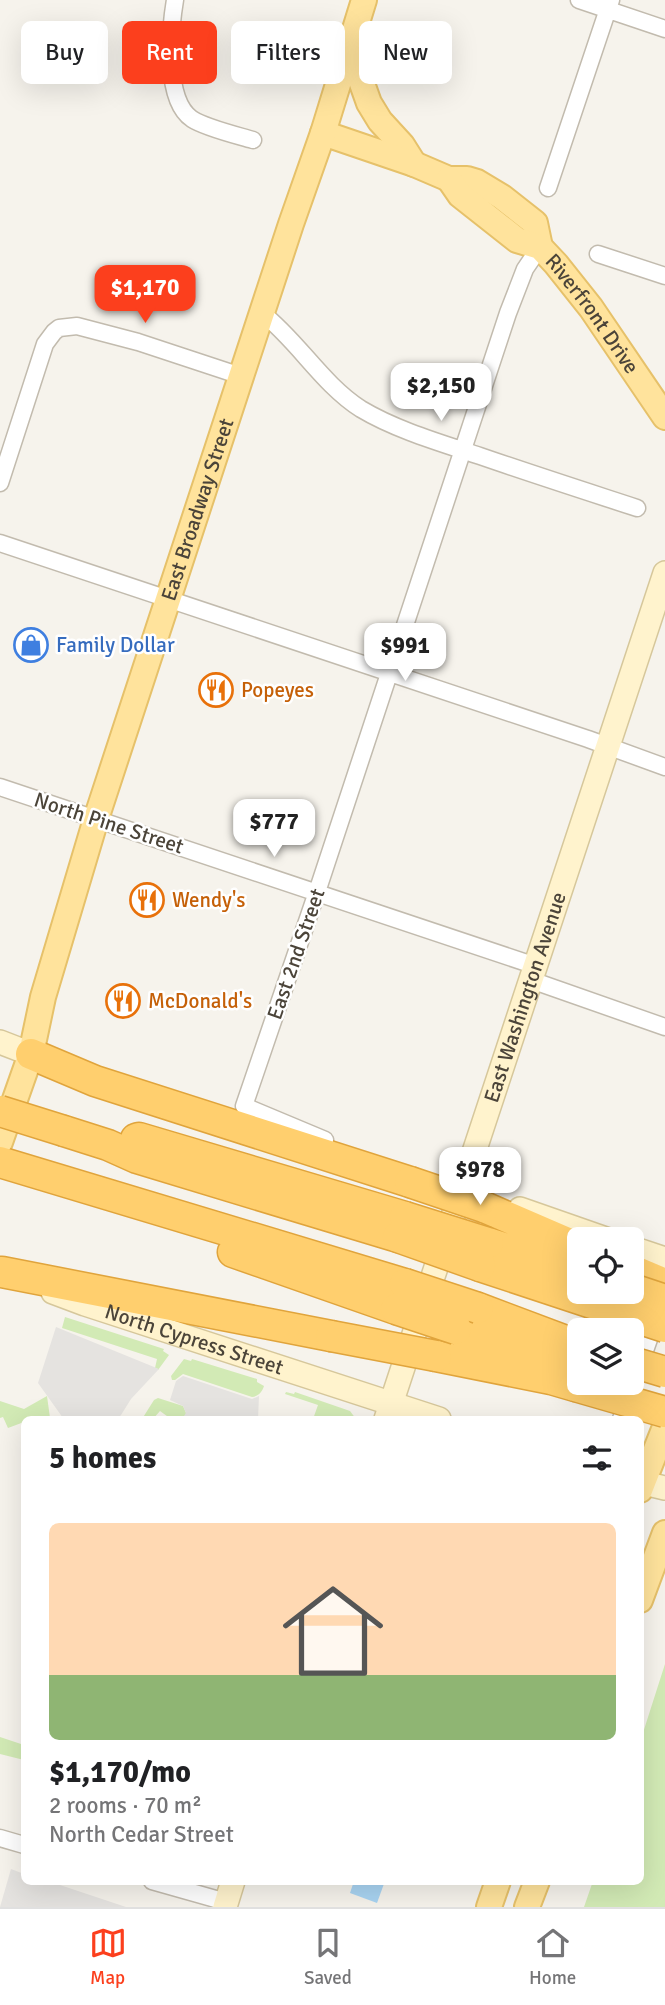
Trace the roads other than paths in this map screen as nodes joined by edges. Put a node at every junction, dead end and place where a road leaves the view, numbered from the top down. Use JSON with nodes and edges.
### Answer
{"nodes":[{"id":1,"x":175,"y":0,"type":"edge"},
{"id":2,"x":364,"y":0,"type":"edge"},
{"id":3,"x":579,"y":0,"type":"edge"},
{"id":4,"x":609,"y":5,"type":"edge"},
{"id":5,"x":665,"y":29,"type":"edge"},
{"id":6,"x":349,"y":47,"type":"junction"},
{"id":7,"x":323,"y":133,"type":"junction"},
{"id":8,"x":253,"y":140,"type":"dead end"},
{"id":9,"x":414,"y":164,"type":"junction"},
{"id":10,"x":548,"y":188,"type":"dead end"},
{"id":11,"x":540,"y":247,"type":"junction"},
{"id":12,"x":598,"y":254,"type":"dead end"},
{"id":13,"x":665,"y":276,"type":"edge"},
{"id":14,"x":262,"y":313,"type":"junction"},
{"id":15,"x":241,"y":376,"type":"junction"},
{"id":16,"x":657,"y":394,"type":"edge"},
{"id":17,"x":665,"y":417,"type":"edge"},
{"id":18,"x":463,"y":451,"type":"junction"},
{"id":19,"x":0,"y":483,"type":"edge"},
{"id":20,"x":637,"y":508,"type":"dead end"},
{"id":21,"x":0,"y":543,"type":"edge"},
{"id":22,"x":665,"y":573,"type":"edge"},
{"id":23,"x":169,"y":600,"type":"junction"},
{"id":24,"x":389,"y":672,"type":"junction"},
{"id":25,"x":608,"y":747,"type":"junction"},
{"id":26,"x":665,"y":767,"type":"edge"},
{"id":27,"x":0,"y":787,"type":"edge"},
{"id":28,"x":96,"y":818,"type":"junction"},
{"id":29,"x":317,"y":892,"type":"junction"},
{"id":30,"x":533,"y":973,"type":"junction"},
{"id":31,"x":665,"y":1027,"type":"edge"},
{"id":32,"x":0,"y":1042,"type":"edge"},
{"id":33,"x":30,"y":1055,"type":"junction"},
{"id":34,"x":0,"y":1111,"type":"edge"},
{"id":35,"x":0,"y":1142,"type":"edge"},
{"id":36,"x":0,"y":1162,"type":"edge"},
{"id":37,"x":473,"y":1198,"type":"junction"},
{"id":38,"x":567,"y":1227,"type":"edge"},
{"id":39,"x":567,"y":1242,"type":"edge"},
{"id":40,"x":644,"y":1252,"type":"edge"},
{"id":41,"x":484,"y":1254,"type":"junction"},
{"id":42,"x":665,"y":1259,"type":"edge"},
{"id":43,"x":567,"y":1270,"type":"edge"},
{"id":44,"x":1,"y":1271,"type":"edge"},
{"id":45,"x":644,"y":1275,"type":"edge"},
{"id":46,"x":665,"y":1283,"type":"edge"},
{"id":47,"x":644,"y":1293,"type":"edge"},
{"id":48,"x":665,"y":1294,"type":"edge"},
{"id":49,"x":400,"y":1297,"type":"junction"},
{"id":50,"x":665,"y":1300,"type":"edge"},
{"id":51,"x":665,"y":1327,"type":"edge"},
{"id":52,"x":567,"y":1341,"type":"edge"},
{"id":53,"x":644,"y":1366,"type":"edge"},
{"id":54,"x":665,"y":1373,"type":"edge"},
{"id":55,"x":567,"y":1374,"type":"edge"},
{"id":56,"x":567,"y":1378,"type":"edge"},
{"id":57,"x":644,"y":1393,"type":"edge"},
{"id":58,"x":621,"y":1395,"type":"edge"},
{"id":59,"x":665,"y":1401,"type":"edge"},
{"id":60,"x":388,"y":1412,"type":"edge"},
{"id":61,"x":665,"y":1412,"type":"edge"},
{"id":62,"x":417,"y":1416,"type":"edge"},
{"id":63,"x":622,"y":1416,"type":"edge"},
{"id":64,"x":665,"y":1427,"type":"edge"},
{"id":65,"x":647,"y":1486,"type":"edge"},
{"id":66,"x":665,"y":1534,"type":"edge"},
{"id":67,"x":644,"y":1589,"type":"edge"},
{"id":68,"x":1,"y":1842,"type":"edge"},
{"id":69,"x":21,"y":1845,"type":"edge"},
{"id":70,"x":171,"y":1885,"type":"edge"},
{"id":71,"x":497,"y":1885,"type":"edge"},
{"id":72,"x":535,"y":1885,"type":"edge"},
{"id":73,"x":228,"y":1897,"type":"edge"},
{"id":74,"x":489,"y":1907,"type":"edge"},
{"id":75,"x":527,"y":1907,"type":"edge"}],
"edges":[{"from":1,"to":8,"type":"street"},
{"from":2,"to":6,"type":"main road","name":"East Broadway Street"},
{"from":3,"to":4,"type":"street"},
{"from":4,"to":5,"type":"street"},
{"from":4,"to":10,"type":"street"},
{"from":6,"to":7,"type":"main road","name":"East Broadway Street"},
{"from":6,"to":9,"type":"main road"},
{"from":7,"to":9,"type":"main road","name":"Riverfront Drive"},
{"from":7,"to":14,"type":"main road","name":"East Broadway Street"},
{"from":9,"to":11,"type":"main road","name":"Riverfront Drive"},
{"from":11,"to":16,"type":"main road","name":"Riverfront Drive"},
{"from":11,"to":18,"type":"street","name":"East 2nd Street"},
{"from":12,"to":13,"type":"street"},
{"from":14,"to":15,"type":"main road","name":"East Broadway Street"},
{"from":14,"to":18,"type":"street"},
{"from":15,"to":19,"type":"street"},
{"from":15,"to":23,"type":"main road","name":"East Broadway Street"},
{"from":16,"to":17,"type":"main road","name":"Riverfront Drive"},
{"from":18,"to":20,"type":"street"},
{"from":18,"to":24,"type":"street","name":"East 2nd Street"},
{"from":21,"to":23,"type":"street"},
{"from":22,"to":25,"type":"street","name":"East Washington Avenue"},
{"from":23,"to":24,"type":"street"},
{"from":23,"to":28,"type":"main road","name":"East Broadway Street"},
{"from":24,"to":25,"type":"street"},
{"from":24,"to":29,"type":"street","name":"East 2nd Street"},
{"from":25,"to":26,"type":"street"},
{"from":25,"to":30,"type":"street","name":"East Washington Avenue"},
{"from":27,"to":28,"type":"street","name":"North Pine Street"},
{"from":28,"to":29,"type":"street","name":"North Pine Street"},
{"from":28,"to":33,"type":"main road","name":"East Broadway Street"},
{"from":29,"to":30,"type":"street","name":"North Pine Street"},
{"from":29,"to":37,"type":"street","name":"East 2nd Street"},
{"from":30,"to":31,"type":"street","name":"North Pine Street"},
{"from":30,"to":37,"type":"street","name":"East Washington Avenue"},
{"from":32,"to":33,"type":"street"},
{"from":33,"to":35,"type":"main road","name":"East Broadway Street"},
{"from":33,"to":37,"type":"highway","bridge":true},
{"from":34,"to":41,"type":"highway","bridge":true},
{"from":36,"to":49,"type":"highway"},
{"from":37,"to":38,"type":"street"},
{"from":37,"to":39,"type":"highway"},
{"from":37,"to":60,"type":"street","name":"East Washington Avenue"},
{"from":40,"to":42,"type":"street"},
{"from":41,"to":43,"type":"highway"},
{"from":41,"to":51,"type":"highway","bridge":true},
{"from":44,"to":56,"type":"highway","bridge":true},
{"from":44,"to":60,"type":"street","name":"North Cypress Street"},
{"from":45,"to":46,"type":"highway"},
{"from":47,"to":50,"type":"highway","bridge":true},
{"from":48,"to":63,"type":"street"},
{"from":49,"to":52,"type":"highway","bridge":true},
{"from":49,"to":55,"type":"highway","bridge":true},
{"from":53,"to":54,"type":"highway","bridge":true},
{"from":57,"to":59,"type":"highway"},
{"from":58,"to":61,"type":"highway","bridge":true},
{"from":60,"to":62,"type":"street","name":"North Cypress Street"},
{"from":64,"to":65,"type":"main road"},
{"from":66,"to":67,"type":"main road"},
{"from":68,"to":69,"type":"street"},
{"from":70,"to":73,"type":"street"},
{"from":71,"to":74,"type":"main road"},
{"from":72,"to":75,"type":"main road"}]}
